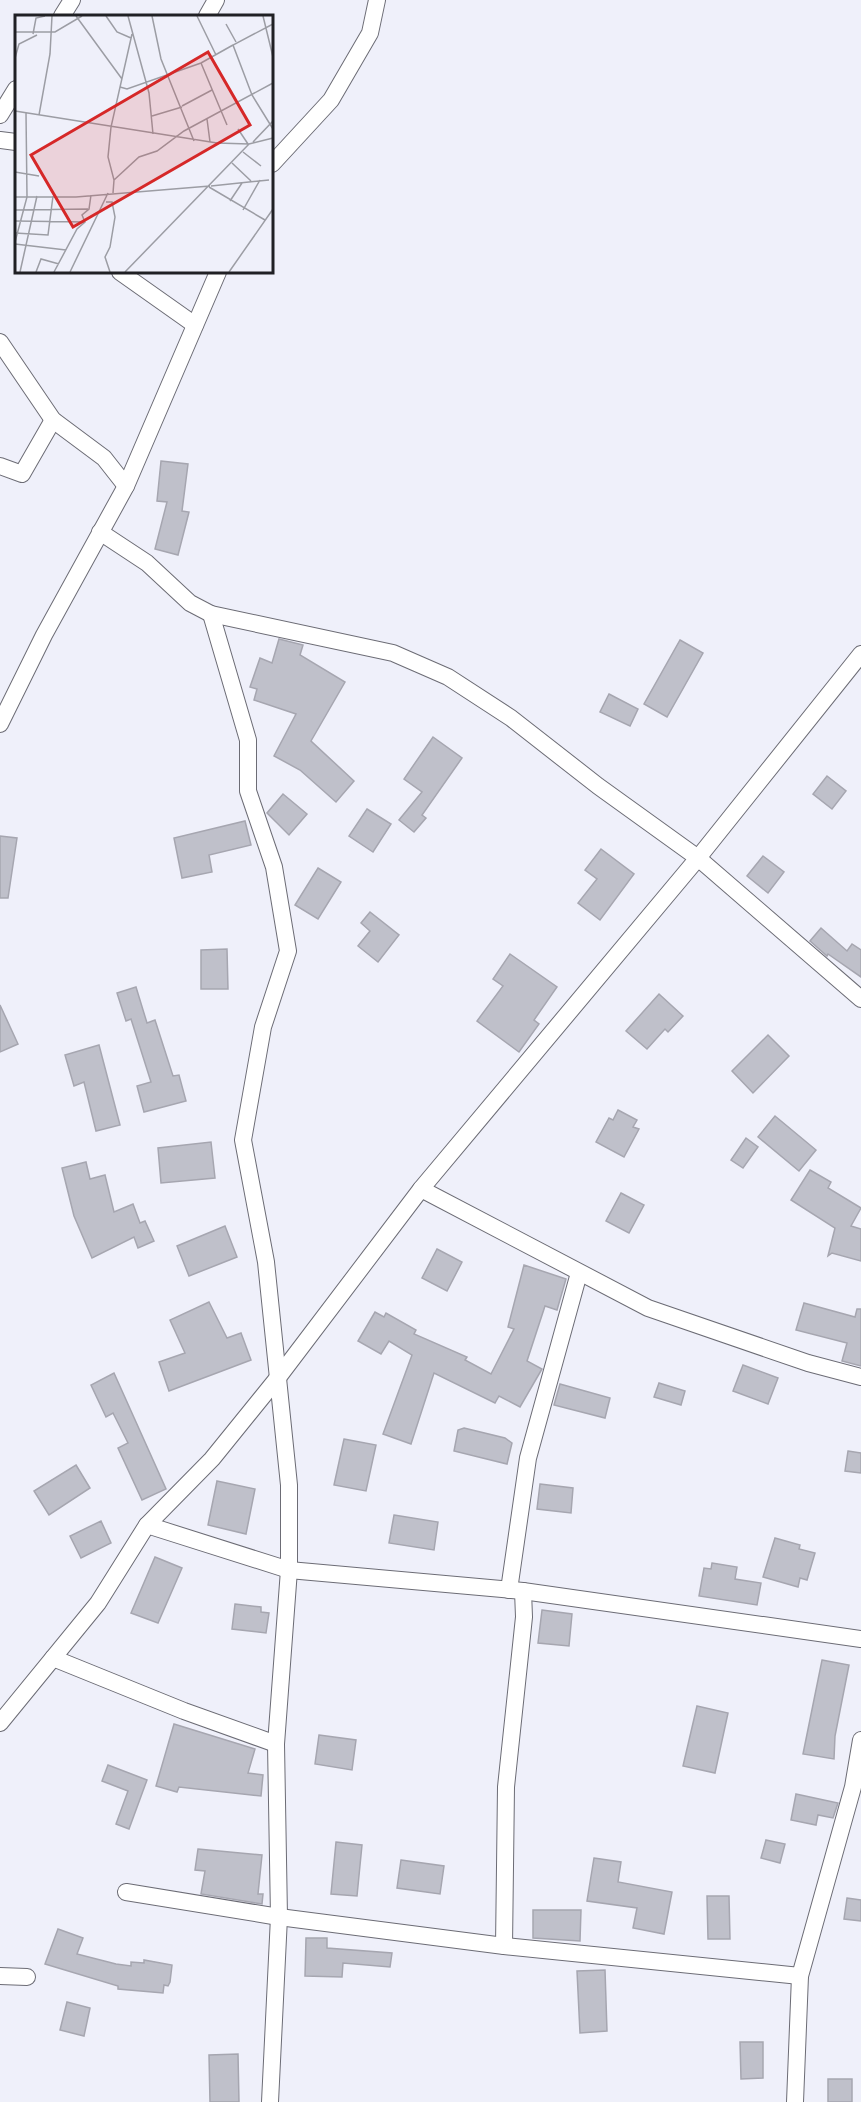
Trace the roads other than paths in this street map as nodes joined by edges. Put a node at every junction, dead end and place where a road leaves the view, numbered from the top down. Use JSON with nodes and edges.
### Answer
{"nodes":[{"id":1,"x":72,"y":0,"type":"edge"},
{"id":2,"x":216,"y":0,"type":"edge"},
{"id":3,"x":377,"y":0,"type":"edge"},
{"id":4,"x":63,"y":15,"type":"edge"},
{"id":5,"x":208,"y":15,"type":"edge"},
{"id":6,"x":15,"y":91,"type":"edge"},
{"id":7,"x":0,"y":115,"type":"edge"},
{"id":8,"x":0,"y":140,"type":"edge"},
{"id":9,"x":15,"y":142,"type":"edge"},
{"id":10,"x":273,"y":163,"type":"edge"},
{"id":11,"x":121,"y":273,"type":"edge"},
{"id":12,"x":218,"y":273,"type":"edge"},
{"id":13,"x":195,"y":325,"type":"junction"},
{"id":14,"x":0,"y":342,"type":"edge"},
{"id":15,"x":53,"y":420,"type":"junction"},
{"id":16,"x":0,"y":466,"type":"edge"},
{"id":17,"x":126,"y":486,"type":"junction"},
{"id":18,"x":100,"y":532,"type":"junction"},
{"id":19,"x":211,"y":614,"type":"junction"},
{"id":20,"x":861,"y":654,"type":"edge"},
{"id":21,"x":0,"y":724,"type":"edge"},
{"id":22,"x":698,"y":858,"type":"junction"},
{"id":23,"x":861,"y":999,"type":"edge"},
{"id":24,"x":421,"y":1189,"type":"junction"},
{"id":25,"x":579,"y":1273,"type":"junction"},
{"id":26,"x":280,"y":1375,"type":"junction"},
{"id":27,"x":861,"y":1377,"type":"edge"},
{"id":28,"x":147,"y":1524,"type":"junction"},
{"id":29,"x":289,"y":1570,"type":"junction"},
{"id":30,"x":516,"y":1591,"type":"junction"},
{"id":31,"x":861,"y":1639,"type":"edge"},
{"id":32,"x":53,"y":1658,"type":"junction"},
{"id":33,"x":0,"y":1723,"type":"edge"},
{"id":34,"x":861,"y":1740,"type":"edge"},
{"id":35,"x":276,"y":1744,"type":"junction"},
{"id":36,"x":126,"y":1892,"type":"dead end"},
{"id":37,"x":279,"y":1917,"type":"junction"},
{"id":38,"x":504,"y":1946,"type":"junction"},
{"id":39,"x":0,"y":1976,"type":"edge"},
{"id":40,"x":800,"y":1976,"type":"junction"},
{"id":41,"x":27,"y":1977,"type":"dead end"},
{"id":42,"x":270,"y":2102,"type":"edge"},
{"id":43,"x":795,"y":2102,"type":"edge"}],
"edges":[{"from":1,"to":4,"type":"street"},
{"from":2,"to":5,"type":"street"},
{"from":3,"to":10,"type":"street"},
{"from":6,"to":7,"type":"street"},
{"from":8,"to":9,"type":"street"},
{"from":11,"to":13,"type":"street"},
{"from":12,"to":13,"type":"street"},
{"from":13,"to":17,"type":"street"},
{"from":14,"to":15,"type":"street"},
{"from":15,"to":16,"type":"street"},
{"from":15,"to":17,"type":"street"},
{"from":17,"to":18,"type":"street"},
{"from":18,"to":19,"type":"street"},
{"from":18,"to":21,"type":"street"},
{"from":19,"to":22,"type":"street"},
{"from":19,"to":26,"type":"street"},
{"from":20,"to":22,"type":"street"},
{"from":22,"to":23,"type":"street"},
{"from":22,"to":24,"type":"street"},
{"from":24,"to":25,"type":"street"},
{"from":24,"to":26,"type":"street"},
{"from":25,"to":27,"type":"street"},
{"from":25,"to":30,"type":"street"},
{"from":26,"to":28,"type":"street"},
{"from":26,"to":29,"type":"street"},
{"from":28,"to":29,"type":"street"},
{"from":28,"to":32,"type":"street"},
{"from":29,"to":30,"type":"street"},
{"from":29,"to":35,"type":"street"},
{"from":30,"to":31,"type":"street"},
{"from":30,"to":38,"type":"street"},
{"from":32,"to":33,"type":"street"},
{"from":32,"to":35,"type":"street"},
{"from":34,"to":40,"type":"street"},
{"from":35,"to":37,"type":"street"},
{"from":36,"to":37,"type":"street"},
{"from":37,"to":38,"type":"street"},
{"from":37,"to":42,"type":"street"},
{"from":38,"to":40,"type":"street"},
{"from":39,"to":41,"type":"street"},
{"from":40,"to":43,"type":"street"}]}
